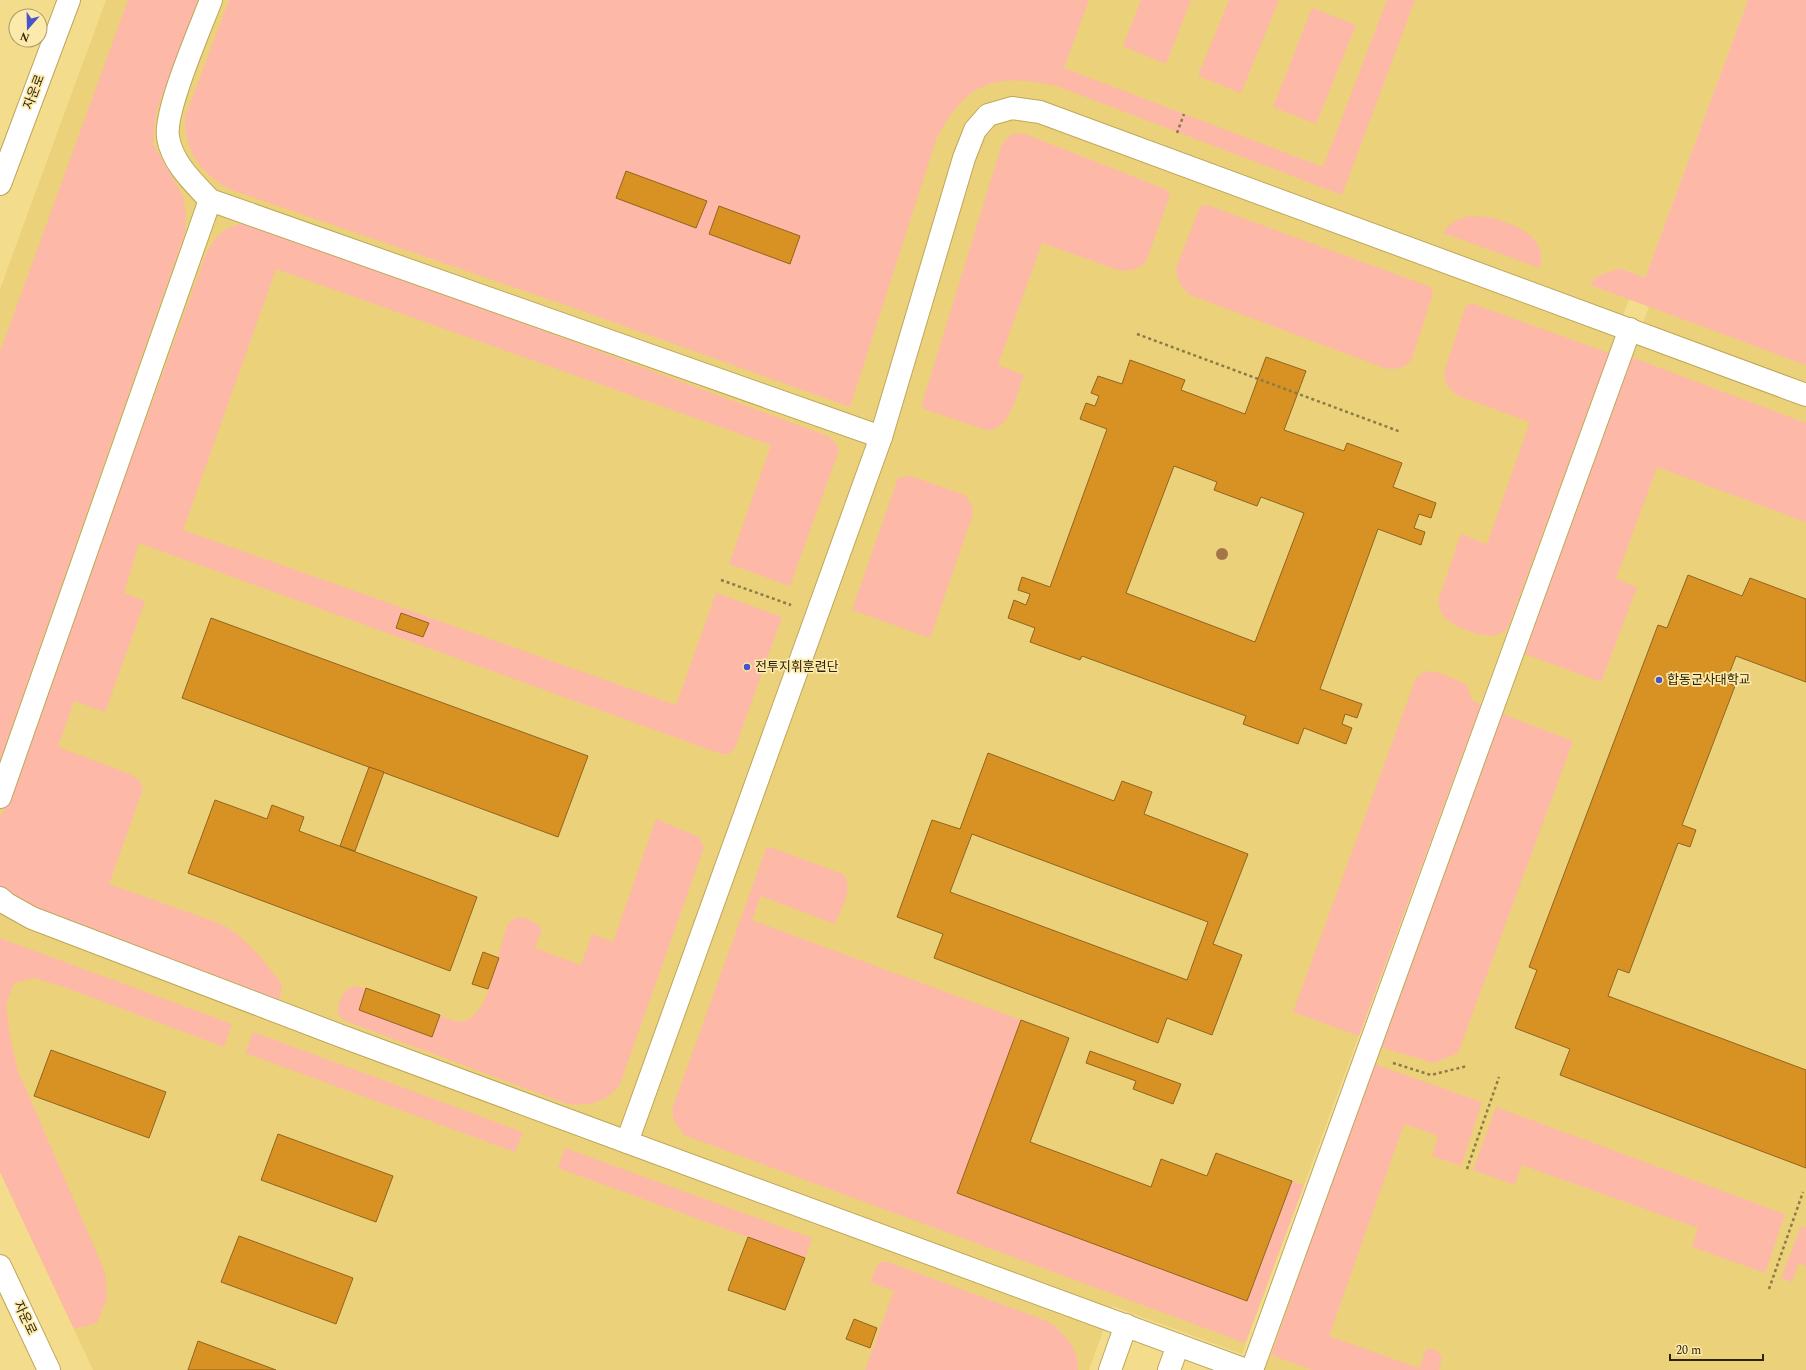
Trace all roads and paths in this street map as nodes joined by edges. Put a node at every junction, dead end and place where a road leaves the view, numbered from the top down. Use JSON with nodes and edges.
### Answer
{"nodes":[{"id":1,"x":69,"y":0,"type":"edge"},
{"id":2,"x":211,"y":0,"type":"edge"},
{"id":3,"x":1184,"y":114,"type":"dead end"},
{"id":4,"x":1176,"y":134,"type":"dead end"},
{"id":5,"x":0,"y":184,"type":"edge"},
{"id":6,"x":210,"y":200,"type":"junction"},
{"id":7,"x":1630,"y":329,"type":"junction"},
{"id":8,"x":1137,"y":334,"type":"dead end"},
{"id":9,"x":1806,"y":395,"type":"edge"},
{"id":10,"x":1401,"y":432,"type":"dead end"},
{"id":11,"x":881,"y":437,"type":"junction"},
{"id":12,"x":721,"y":580,"type":"dead end"},
{"id":13,"x":792,"y":605,"type":"dead end"},
{"id":14,"x":0,"y":797,"type":"edge"},
{"id":15,"x":0,"y":898,"type":"edge"},
{"id":16,"x":1366,"y":1054,"type":"junction"},
{"id":17,"x":1467,"y":1066,"type":"dead end"},
{"id":18,"x":1499,"y":1077,"type":"dead end"},
{"id":19,"x":627,"y":1142,"type":"junction"},
{"id":20,"x":1467,"y":1168,"type":"dead end"},
{"id":21,"x":1803,"y":1192,"type":"dead end"},
{"id":22,"x":0,"y":1266,"type":"edge"},
{"id":23,"x":1769,"y":1289,"type":"dead end"},
{"id":24,"x":1126,"y":1325,"type":"junction"},
{"id":25,"x":1178,"y":1345,"type":"junction"},
{"id":26,"x":49,"y":1370,"type":"edge"},
{"id":27,"x":1110,"y":1370,"type":"edge"},
{"id":28,"x":1169,"y":1370,"type":"edge"},
{"id":29,"x":1246,"y":1370,"type":"edge"},
{"id":30,"x":1252,"y":1370,"type":"edge"}],
"edges":[{"from":1,"to":5,"type":"street","name":"자운로"},
{"from":2,"to":6,"type":"street"},
{"from":3,"to":4,"type":"path"},
{"from":6,"to":11,"type":"street"},
{"from":6,"to":14,"type":"street"},
{"from":7,"to":9,"type":"street"},
{"from":7,"to":11,"type":"street"},
{"from":7,"to":16,"type":"street"},
{"from":8,"to":10,"type":"path"},
{"from":11,"to":19,"type":"street"},
{"from":12,"to":13,"type":"path"},
{"from":15,"to":19,"type":"street"},
{"from":16,"to":17,"type":"path"},
{"from":16,"to":30,"type":"street"},
{"from":18,"to":20,"type":"path"},
{"from":19,"to":24,"type":"street"},
{"from":21,"to":23,"type":"path"},
{"from":22,"to":26,"type":"street","name":"자운로"},
{"from":24,"to":25,"type":"street"},
{"from":24,"to":27,"type":"street"},
{"from":25,"to":28,"type":"street"},
{"from":25,"to":29,"type":"street"}]}
